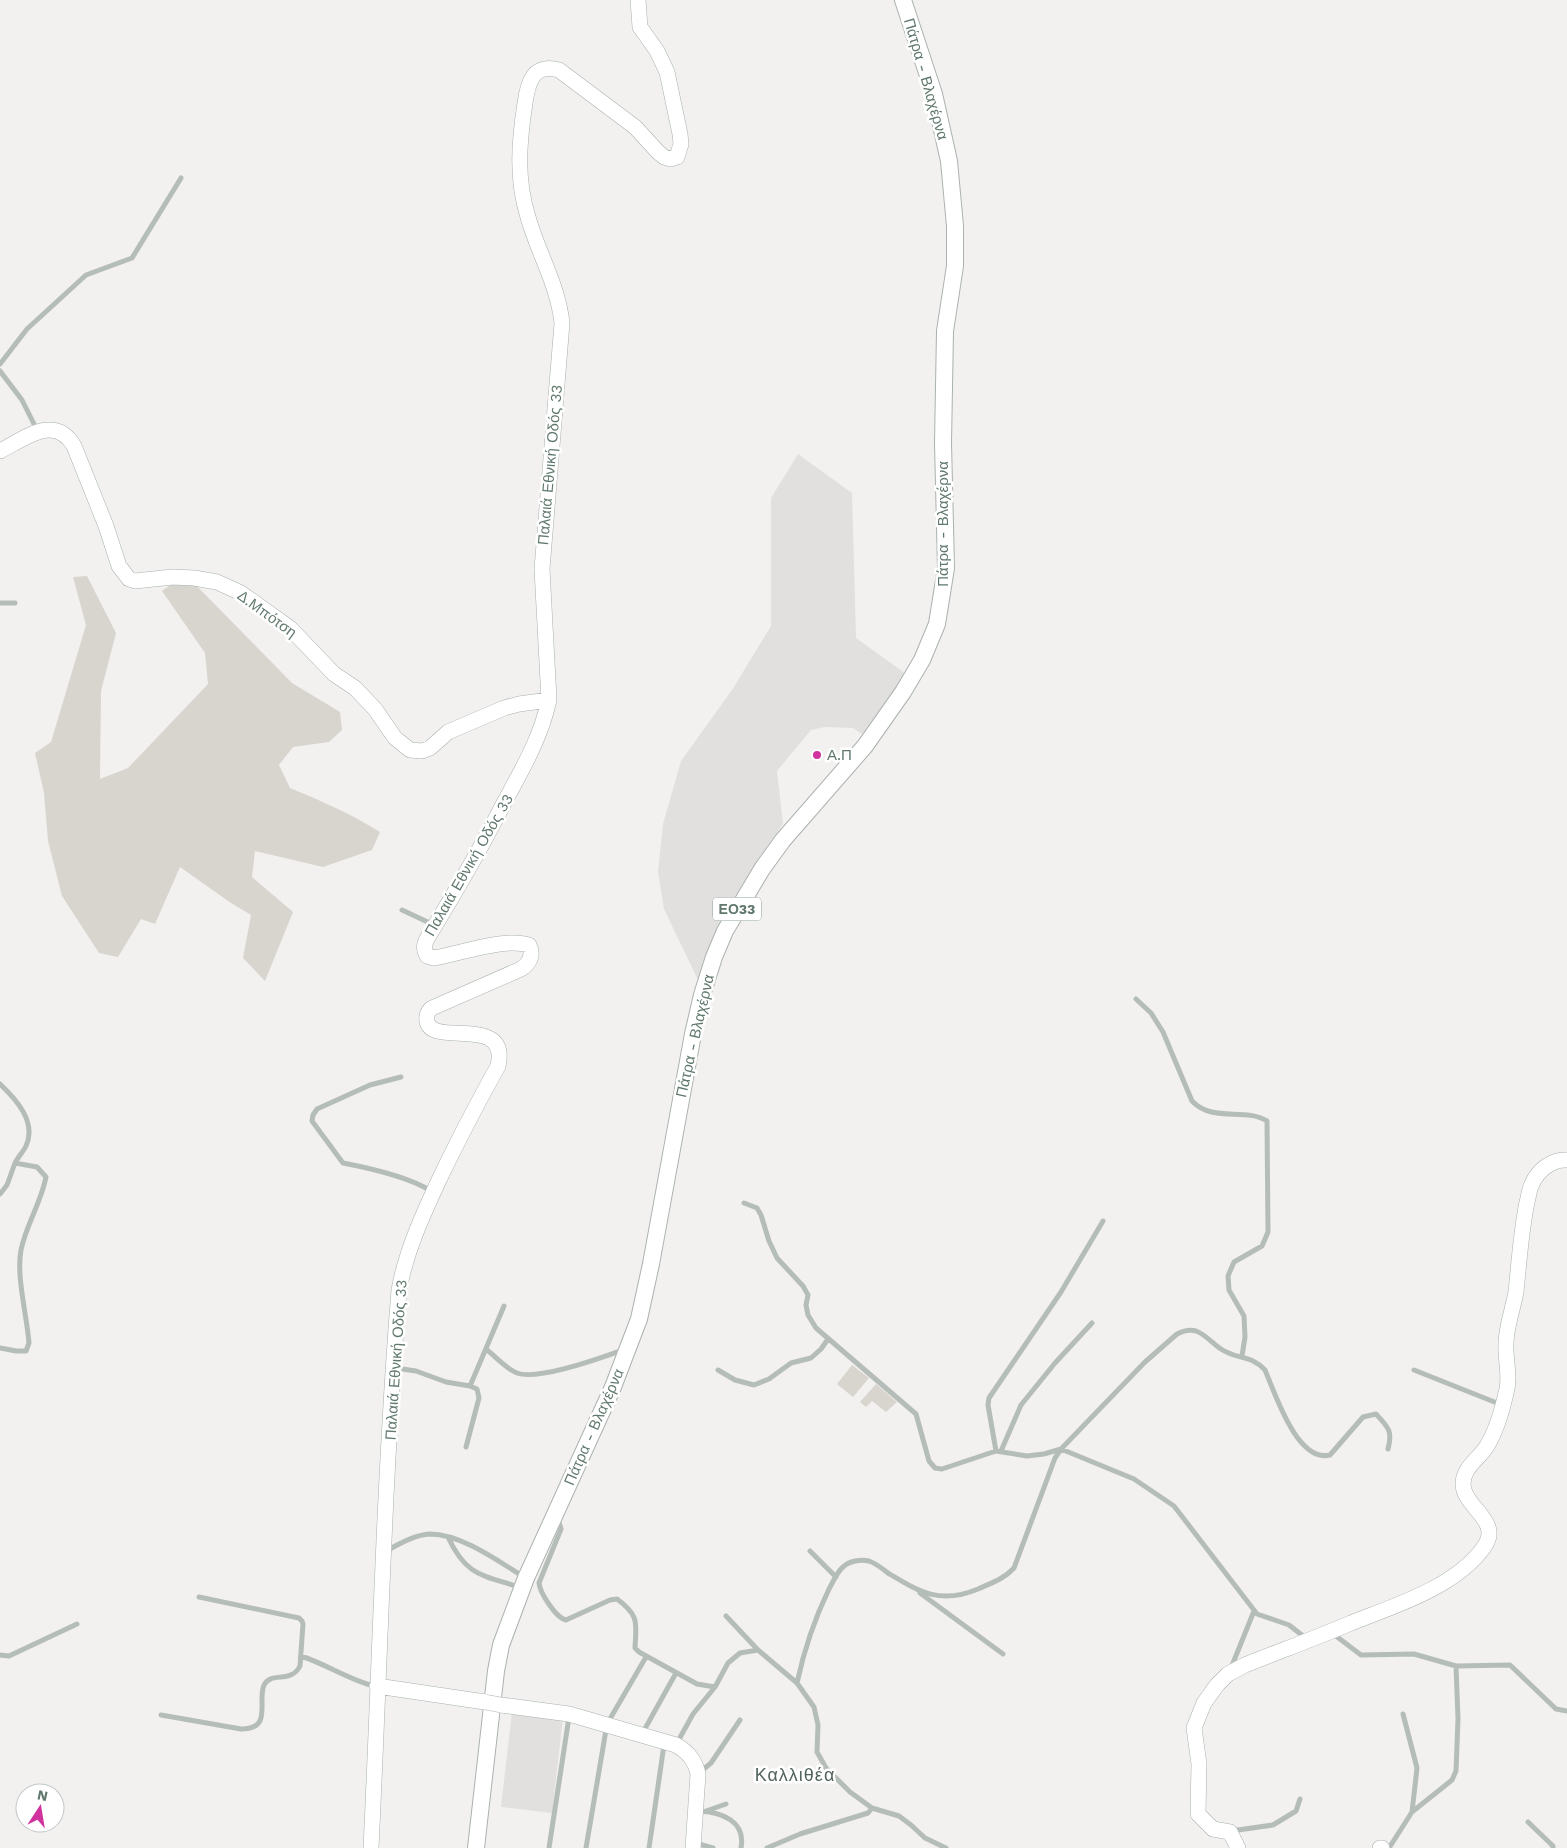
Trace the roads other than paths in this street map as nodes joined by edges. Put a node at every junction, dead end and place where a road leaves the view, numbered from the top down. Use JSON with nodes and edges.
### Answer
{"nodes":[{"id":1,"x":638,"y":0,"type":"edge"},
{"id":2,"x":903,"y":0,"type":"edge"},
{"id":3,"x":181,"y":178,"type":"dead end"},
{"id":4,"x":0,"y":364,"type":"edge"},
{"id":5,"x":0,"y":371,"type":"edge"},
{"id":6,"x":38,"y":432,"type":"junction"},
{"id":7,"x":0,"y":451,"type":"edge"},
{"id":8,"x":0,"y":603,"type":"edge"},
{"id":9,"x":15,"y":603,"type":"dead end"},
{"id":10,"x":549,"y":700,"type":"junction"},
{"id":11,"x":402,"y":910,"type":"dead end"},
{"id":12,"x":435,"y":925,"type":"junction"},
{"id":13,"x":1136,"y":999,"type":"dead end"},
{"id":14,"x":401,"y":1077,"type":"dead end"},
{"id":15,"x":0,"y":1084,"type":"edge"},
{"id":16,"x":1567,"y":1160,"type":"edge"},
{"id":17,"x":15,"y":1163,"type":"junction"},
{"id":18,"x":433,"y":1193,"type":"junction"},
{"id":19,"x":0,"y":1194,"type":"edge"},
{"id":20,"x":744,"y":1203,"type":"dead end"},
{"id":21,"x":1103,"y":1221,"type":"dead end"},
{"id":22,"x":504,"y":1306,"type":"dead end"},
{"id":23,"x":1092,"y":1323,"type":"dead end"},
{"id":24,"x":828,"y":1339,"type":"junction"},
{"id":25,"x":0,"y":1348,"type":"edge"},
{"id":26,"x":628,"y":1348,"type":"junction"},
{"id":27,"x":486,"y":1349,"type":"junction"},
{"id":28,"x":1242,"y":1356,"type":"junction"},
{"id":29,"x":394,"y":1368,"type":"junction"},
{"id":30,"x":718,"y":1370,"type":"dead end"},
{"id":31,"x":1414,"y":1370,"type":"dead end"},
{"id":32,"x":470,"y":1386,"type":"junction"},
{"id":33,"x":1502,"y":1406,"type":"junction"},
{"id":34,"x":466,"y":1447,"type":"dead end"},
{"id":35,"x":1061,"y":1448,"type":"junction"},
{"id":36,"x":1388,"y":1449,"type":"dead end"},
{"id":37,"x":998,"y":1451,"type":"junction"},
{"id":38,"x":556,"y":1510,"type":"junction"},
{"id":39,"x":448,"y":1537,"type":"junction"},
{"id":40,"x":810,"y":1551,"type":"dead end"},
{"id":41,"x":384,"y":1552,"type":"junction"},
{"id":42,"x":836,"y":1577,"type":"junction"},
{"id":43,"x":524,"y":1583,"type":"junction"},
{"id":44,"x":916,"y":1590,"type":"junction"},
{"id":45,"x":199,"y":1596,"type":"dead end"},
{"id":46,"x":1254,"y":1611,"type":"junction"},
{"id":47,"x":726,"y":1616,"type":"dead end"},
{"id":48,"x":77,"y":1624,"type":"dead end"},
{"id":49,"x":1330,"y":1632,"type":"junction"},
{"id":50,"x":1309,"y":1640,"type":"junction"},
{"id":51,"x":758,"y":1650,"type":"junction"},
{"id":52,"x":1002,"y":1654,"type":"dead end"},
{"id":53,"x":0,"y":1656,"type":"edge"},
{"id":54,"x":301,"y":1656,"type":"junction"},
{"id":55,"x":646,"y":1657,"type":"junction"},
{"id":56,"x":1456,"y":1666,"type":"junction"},
{"id":57,"x":676,"y":1673,"type":"junction"},
{"id":58,"x":1228,"y":1674,"type":"junction"},
{"id":59,"x":797,"y":1683,"type":"junction"},
{"id":60,"x":377,"y":1686,"type":"junction"},
{"id":61,"x":715,"y":1687,"type":"junction"},
{"id":62,"x":1567,"y":1711,"type":"edge"},
{"id":63,"x":570,"y":1714,"type":"junction"},
{"id":64,"x":1402,"y":1714,"type":"dead end"},
{"id":65,"x":161,"y":1715,"type":"dead end"},
{"id":66,"x":740,"y":1720,"type":"dead end"},
{"id":67,"x":607,"y":1724,"type":"junction"},
{"id":68,"x":642,"y":1735,"type":"junction"},
{"id":69,"x":670,"y":1744,"type":"junction"},
{"id":70,"x":698,"y":1774,"type":"junction"},
{"id":71,"x":1300,"y":1798,"type":"dead end"},
{"id":72,"x":726,"y":1804,"type":"dead end"},
{"id":73,"x":872,"y":1808,"type":"junction"},
{"id":74,"x":699,"y":1812,"type":"junction"},
{"id":75,"x":1412,"y":1812,"type":"junction"},
{"id":76,"x":1528,"y":1822,"type":"dead end"},
{"id":77,"x":1230,"y":1832,"type":"junction"},
{"id":78,"x":692,"y":1846,"type":"edge"},
{"id":79,"x":371,"y":1848,"type":"edge"},
{"id":80,"x":476,"y":1848,"type":"edge"},
{"id":81,"x":549,"y":1848,"type":"edge"},
{"id":82,"x":586,"y":1848,"type":"edge"},
{"id":83,"x":649,"y":1848,"type":"edge"},
{"id":84,"x":713,"y":1848,"type":"edge"},
{"id":85,"x":741,"y":1848,"type":"edge"},
{"id":86,"x":767,"y":1848,"type":"edge"},
{"id":87,"x":946,"y":1848,"type":"edge"},
{"id":88,"x":1238,"y":1848,"type":"edge"},
{"id":89,"x":1389,"y":1848,"type":"edge"},
{"id":90,"x":1553,"y":1848,"type":"edge"}],
"edges":[{"from":1,"to":10,"type":"main road","name":"Παλαιά Εθνική Οδός 33"},
{"from":2,"to":26,"type":"main road","name":"Πάτρα - Βλαχέρνα","number":"ΕΟ33"},
{"from":3,"to":4,"type":"street"},
{"from":5,"to":6,"type":"street"},
{"from":6,"to":7,"type":"main road","name":"Δ.Μπότση"},
{"from":6,"to":10,"type":"main road","name":"Δ.Μπότση"},
{"from":8,"to":9,"type":"street"},
{"from":10,"to":12,"type":"main road","name":"Παλαιά Εθνική Οδός 33"},
{"from":11,"to":12,"type":"street"},
{"from":12,"to":18,"type":"main road","name":"Παλαιά Εθνική Οδός 33"},
{"from":13,"to":28,"type":"street"},
{"from":14,"to":18,"type":"street"},
{"from":15,"to":17,"type":"street"},
{"from":16,"to":33,"type":"main road"},
{"from":17,"to":19,"type":"street"},
{"from":17,"to":25,"type":"street"},
{"from":18,"to":29,"type":"main road","name":"Παλαιά Εθνική Οδός 33"},
{"from":20,"to":24,"type":"street"},
{"from":21,"to":37,"type":"street"},
{"from":22,"to":27,"type":"street"},
{"from":23,"to":37,"type":"street"},
{"from":24,"to":30,"type":"street"},
{"from":24,"to":37,"type":"street"},
{"from":26,"to":27,"type":"street"},
{"from":26,"to":38,"type":"main road","name":"Πάτρα - Βλαχέρνα","number":"ΕΟ33"},
{"from":27,"to":32,"type":"street"},
{"from":28,"to":35,"type":"street"},
{"from":28,"to":36,"type":"street"},
{"from":29,"to":32,"type":"street"},
{"from":29,"to":41,"type":"main road","name":"Παλαιά Εθνική Οδός 33"},
{"from":31,"to":33,"type":"street"},
{"from":32,"to":34,"type":"street"},
{"from":33,"to":49,"type":"main road"},
{"from":35,"to":37,"type":"street"},
{"from":35,"to":44,"type":"street"},
{"from":35,"to":46,"type":"street"},
{"from":38,"to":43,"type":"main road","name":"Πάτρα - Βλαχέρνα","number":"ΕΟ33"},
{"from":38,"to":55,"type":"street"},
{"from":39,"to":41,"type":"street"},
{"from":39,"to":43,"type":"street"},
{"from":39,"to":43,"type":"street"},
{"from":40,"to":42,"type":"street"},
{"from":41,"to":60,"type":"main road","name":"Παλαιά Εθνική Οδός 33"},
{"from":42,"to":44,"type":"street"},
{"from":42,"to":59,"type":"street"},
{"from":43,"to":80,"type":"main road","name":"Πάτρα - Βλαχέρνα","number":"ΕΟ33"},
{"from":44,"to":52,"type":"street"},
{"from":45,"to":54,"type":"street"},
{"from":46,"to":50,"type":"street"},
{"from":46,"to":58,"type":"street"},
{"from":47,"to":51,"type":"street"},
{"from":48,"to":53,"type":"street"},
{"from":49,"to":50,"type":"main road"},
{"from":49,"to":56,"type":"street"},
{"from":50,"to":58,"type":"main road"},
{"from":51,"to":59,"type":"street"},
{"from":51,"to":61,"type":"street"},
{"from":54,"to":60,"type":"street"},
{"from":54,"to":65,"type":"street"},
{"from":55,"to":57,"type":"street"},
{"from":55,"to":67,"type":"street"},
{"from":56,"to":62,"type":"street"},
{"from":56,"to":75,"type":"street"},
{"from":57,"to":61,"type":"street"},
{"from":57,"to":68,"type":"street"},
{"from":58,"to":77,"type":"main road"},
{"from":59,"to":73,"type":"street"},
{"from":60,"to":63,"type":"main road","bridge":true},
{"from":60,"to":79,"type":"main road","name":"Παλαιά Εθνική Οδός 33"},
{"from":61,"to":69,"type":"street"},
{"from":63,"to":67,"type":"main road"},
{"from":63,"to":81,"type":"street"},
{"from":64,"to":75,"type":"street"},
{"from":66,"to":70,"type":"street"},
{"from":67,"to":68,"type":"main road"},
{"from":67,"to":82,"type":"street"},
{"from":68,"to":69,"type":"main road"},
{"from":69,"to":70,"type":"main road"},
{"from":69,"to":83,"type":"street"},
{"from":70,"to":74,"type":"main road"},
{"from":71,"to":77,"type":"street"},
{"from":72,"to":74,"type":"street"},
{"from":73,"to":86,"type":"street"},
{"from":73,"to":87,"type":"street"},
{"from":74,"to":78,"type":"main road"},
{"from":74,"to":85,"type":"street"},
{"from":75,"to":89,"type":"street"},
{"from":76,"to":90,"type":"street"},
{"from":77,"to":88,"type":"main road"},
{"from":78,"to":84,"type":"street"}]}
